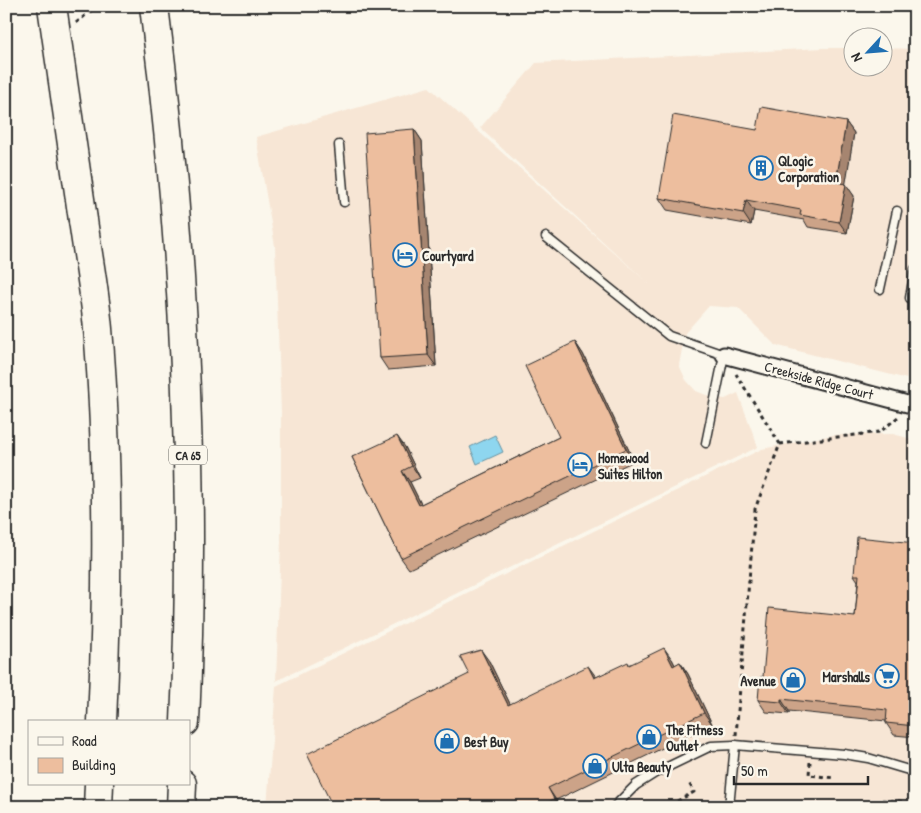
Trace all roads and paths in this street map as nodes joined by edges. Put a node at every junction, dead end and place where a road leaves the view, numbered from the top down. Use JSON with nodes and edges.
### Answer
{"nodes":[{"id":1,"x":52,"y":6,"type":"edge"},
{"id":2,"x":154,"y":6,"type":"edge"},
{"id":3,"x":339,"y":145,"type":"dead end"},
{"id":4,"x":344,"y":202,"type":"dead end"},
{"id":5,"x":897,"y":211,"type":"dead end"},
{"id":6,"x":546,"y":237,"type":"dead end"},
{"id":7,"x":915,"y":269,"type":"edge"},
{"id":8,"x":880,"y":290,"type":"dead end"},
{"id":9,"x":910,"y":298,"type":"dead end"},
{"id":10,"x":724,"y":355,"type":"junction"},
{"id":11,"x":914,"y":404,"type":"edge"},
{"id":12,"x":706,"y":443,"type":"dead end"},
{"id":13,"x":780,"y":444,"type":"junction"},
{"id":14,"x":102,"y":720,"type":"edge"},
{"id":15,"x":185,"y":720,"type":"edge"},
{"id":16,"x":735,"y":745,"type":"junction"},
{"id":17,"x":914,"y":772,"type":"edge"},
{"id":18,"x":690,"y":783,"type":"dead end"},
{"id":19,"x":100,"y":786,"type":"edge"},
{"id":20,"x":182,"y":786,"type":"edge"},
{"id":21,"x":882,"y":800,"type":"dead end"},
{"id":22,"x":670,"y":805,"type":"dead end"},
{"id":23,"x":98,"y":807,"type":"edge"},
{"id":24,"x":181,"y":807,"type":"edge"},
{"id":25,"x":614,"y":807,"type":"edge"},
{"id":26,"x":729,"y":807,"type":"edge"}],
"edges":[{"from":1,"to":14,"type":"highway","bridge":true},
{"from":2,"to":15,"type":"highway","number":"CA 65"},
{"from":3,"to":4,"type":"lane"},
{"from":5,"to":8,"type":"lane"},
{"from":6,"to":10,"type":"lane"},
{"from":7,"to":9,"type":"lane"},
{"from":10,"to":11,"type":"street","name":"Creekside Ridge Court"},
{"from":10,"to":12,"type":"lane"},
{"from":10,"to":13,"type":"path"},
{"from":11,"to":13,"type":"path"},
{"from":13,"to":16,"type":"path"},
{"from":16,"to":17,"type":"lane"},
{"from":16,"to":25,"type":"lane"},
{"from":16,"to":26,"type":"lane"},
{"from":17,"to":21,"type":"path"},
{"from":18,"to":22,"type":"path"},
{"from":19,"to":23,"type":"highway"},
{"from":20,"to":24,"type":"highway"}]}
